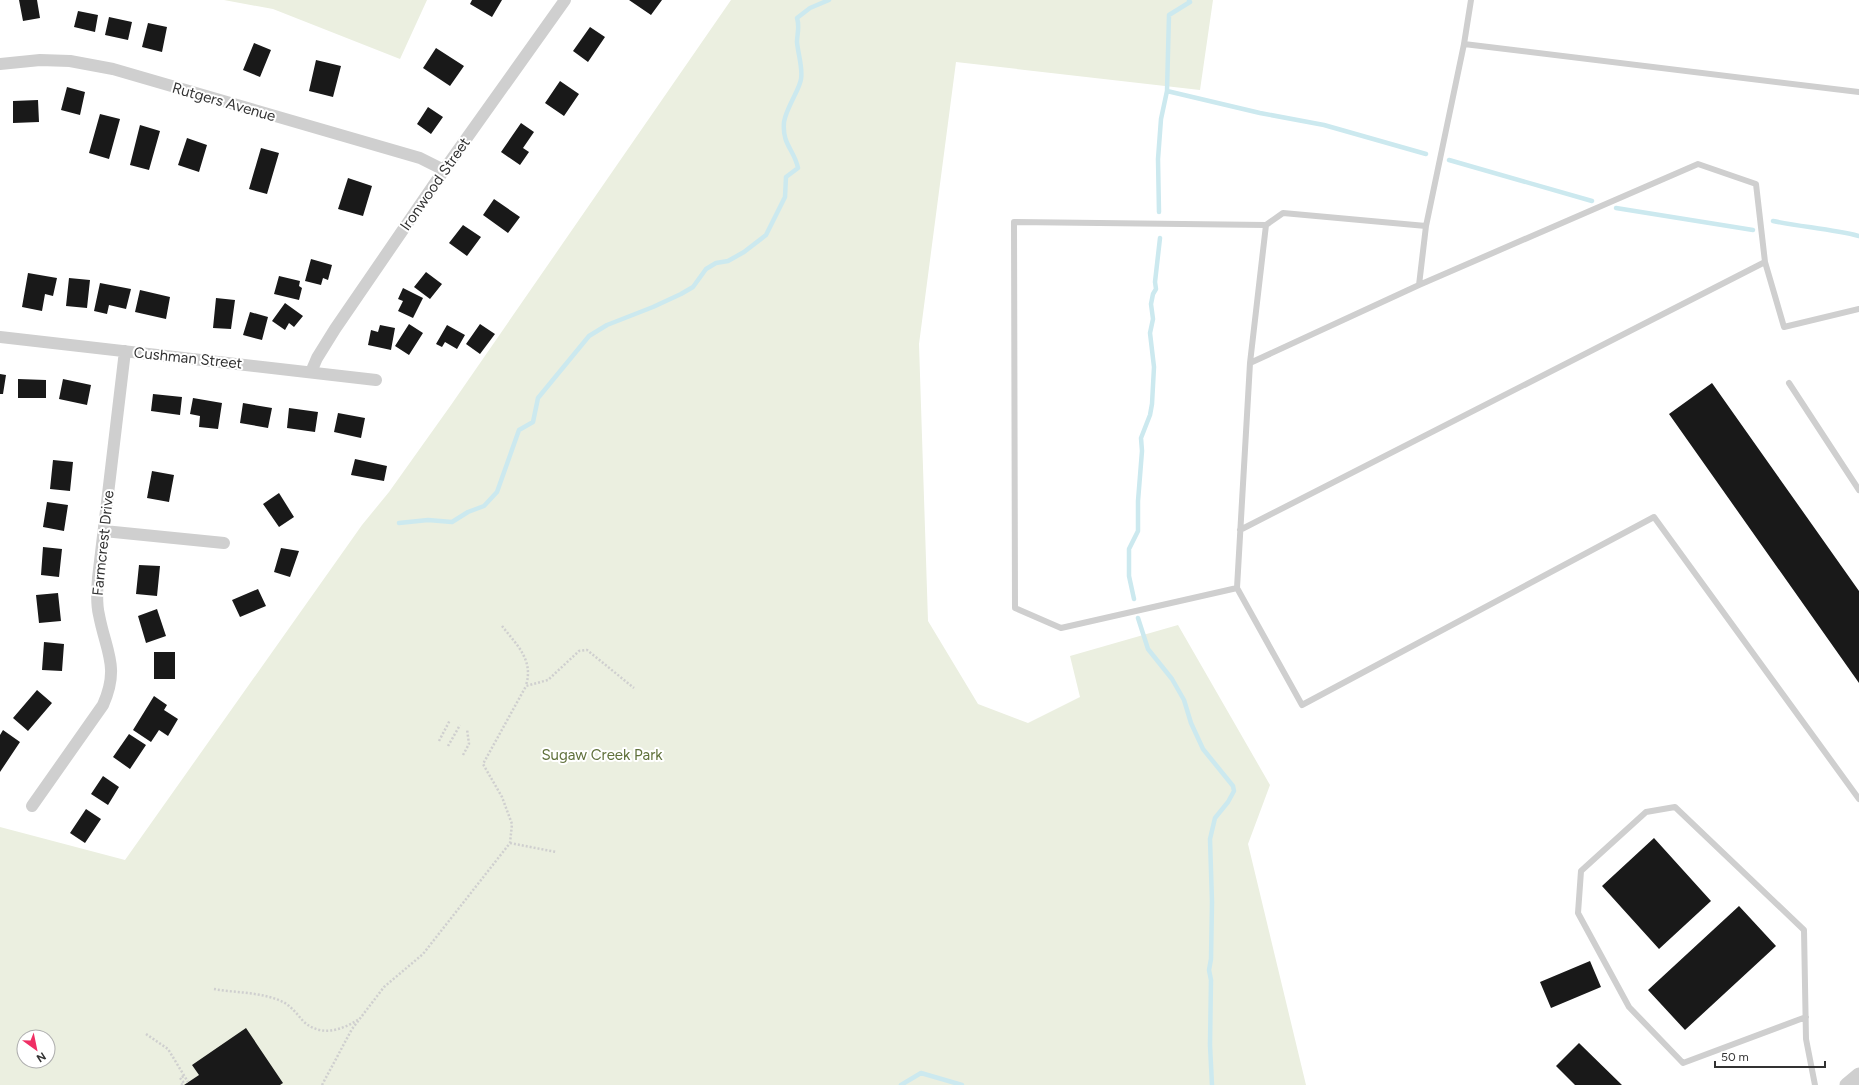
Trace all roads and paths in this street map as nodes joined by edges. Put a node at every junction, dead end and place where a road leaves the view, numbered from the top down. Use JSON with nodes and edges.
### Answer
{"nodes":[{"id":1,"x":565,"y":0,"type":"edge"},
{"id":2,"x":1471,"y":0,"type":"edge"},
{"id":3,"x":1464,"y":44,"type":"junction"},
{"id":4,"x":0,"y":64,"type":"edge"},
{"id":5,"x":1859,"y":92,"type":"edge"},
{"id":6,"x":444,"y":170,"type":"junction"},
{"id":7,"x":1266,"y":225,"type":"junction"},
{"id":8,"x":1426,"y":226,"type":"junction"},
{"id":9,"x":1765,"y":262,"type":"junction"},
{"id":10,"x":1419,"y":285,"type":"junction"},
{"id":11,"x":1859,"y":309,"type":"edge"},
{"id":12,"x":0,"y":337,"type":"edge"},
{"id":13,"x":125,"y":351,"type":"junction"},
{"id":14,"x":1250,"y":363,"type":"junction"},
{"id":15,"x":311,"y":372,"type":"junction"},
{"id":16,"x":376,"y":380,"type":"dead end"},
{"id":17,"x":1789,"y":383,"type":"dead end"},
{"id":18,"x":1859,"y":490,"type":"edge"},
{"id":19,"x":1240,"y":530,"type":"junction"},
{"id":20,"x":104,"y":531,"type":"junction"},
{"id":21,"x":224,"y":543,"type":"dead end"},
{"id":22,"x":1237,"y":588,"type":"junction"},
{"id":23,"x":502,"y":626,"type":"dead end"},
{"id":24,"x":526,"y":686,"type":"junction"},
{"id":25,"x":634,"y":688,"type":"dead end"},
{"id":26,"x":450,"y":720,"type":"dead end"},
{"id":27,"x":460,"y":725,"type":"dead end"},
{"id":28,"x":466,"y":729,"type":"dead end"},
{"id":29,"x":439,"y":741,"type":"dead end"},
{"id":30,"x":448,"y":746,"type":"dead end"},
{"id":31,"x":463,"y":755,"type":"dead end"},
{"id":32,"x":1859,"y":799,"type":"edge"},
{"id":33,"x":32,"y":806,"type":"dead end"},
{"id":34,"x":510,"y":843,"type":"junction"},
{"id":35,"x":556,"y":852,"type":"dead end"},
{"id":36,"x":214,"y":989,"type":"dead end"},
{"id":37,"x":361,"y":1017,"type":"junction"},
{"id":38,"x":1806,"y":1017,"type":"junction"},
{"id":39,"x":146,"y":1034,"type":"dead end"},
{"id":40,"x":1859,"y":1075,"type":"edge"},
{"id":41,"x":184,"y":1076,"type":"junction"},
{"id":42,"x":188,"y":1082,"type":"dead end"},
{"id":43,"x":181,"y":1085,"type":"edge"},
{"id":44,"x":322,"y":1085,"type":"edge"},
{"id":45,"x":1815,"y":1085,"type":"edge"},
{"id":46,"x":1847,"y":1085,"type":"edge"}],
"edges":[{"from":1,"to":6,"type":"street","name":"Ironwood Street"},
{"from":2,"to":3,"type":"lane"},
{"from":3,"to":5,"type":"lane"},
{"from":3,"to":8,"type":"lane"},
{"from":4,"to":6,"type":"street","name":"Rutgers Avenue"},
{"from":6,"to":15,"type":"street","name":"Ironwood Street"},
{"from":7,"to":8,"type":"lane"},
{"from":7,"to":14,"type":"lane"},
{"from":7,"to":22,"type":"lane"},
{"from":8,"to":10,"type":"lane"},
{"from":9,"to":10,"type":"lane"},
{"from":9,"to":11,"type":"lane"},
{"from":9,"to":19,"type":"lane"},
{"from":10,"to":14,"type":"lane"},
{"from":12,"to":13,"type":"street","name":"Cushman Street"},
{"from":13,"to":15,"type":"street","name":"Cushman Street"},
{"from":13,"to":20,"type":"street","name":"Farmcrest Drive"},
{"from":14,"to":19,"type":"lane"},
{"from":15,"to":16,"type":"street","name":"Cushman Street"},
{"from":17,"to":18,"type":"lane"},
{"from":19,"to":22,"type":"lane"},
{"from":20,"to":21,"type":"street"},
{"from":20,"to":33,"type":"street","name":"Farmcrest Drive"},
{"from":22,"to":32,"type":"lane"},
{"from":23,"to":24,"type":"path"},
{"from":24,"to":25,"type":"path"},
{"from":24,"to":34,"type":"path"},
{"from":26,"to":29,"type":"path"},
{"from":27,"to":30,"type":"path"},
{"from":28,"to":31,"type":"path"},
{"from":34,"to":35,"type":"path"},
{"from":34,"to":37,"type":"path"},
{"from":36,"to":37,"type":"path"},
{"from":37,"to":44,"type":"path"},
{"from":38,"to":38,"type":"lane"},
{"from":38,"to":45,"type":"lane"},
{"from":39,"to":41,"type":"path"},
{"from":40,"to":46,"type":"street"},
{"from":41,"to":42,"type":"path"},
{"from":41,"to":43,"type":"path"}]}
